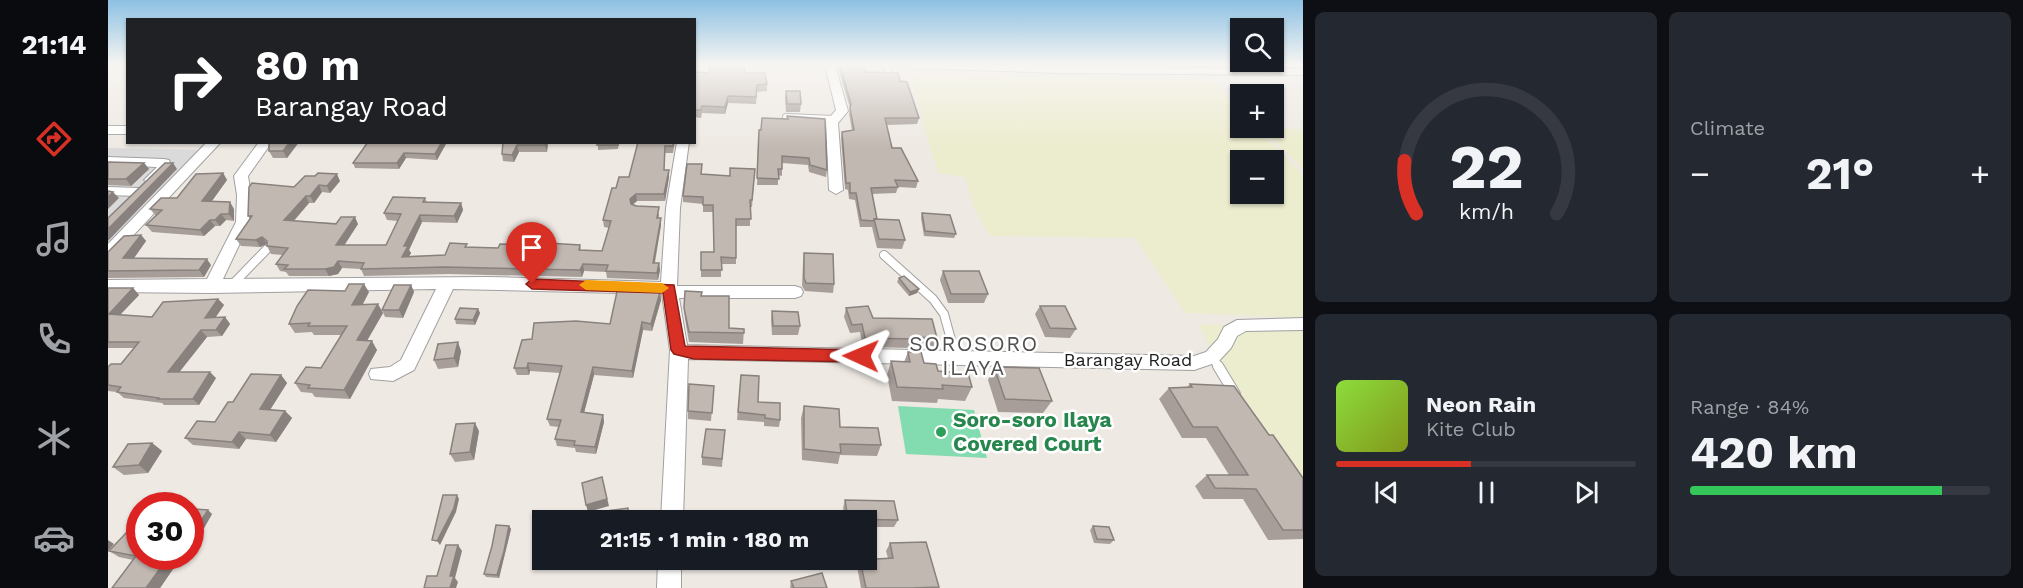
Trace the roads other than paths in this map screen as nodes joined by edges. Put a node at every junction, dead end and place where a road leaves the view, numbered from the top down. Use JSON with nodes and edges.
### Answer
{"nodes":[{"id":1,"x":837,"y":92,"type":"edge"},
{"id":2,"x":786,"y":117,"type":"edge"},
{"id":3,"x":834,"y":119,"type":"junction"},
{"id":4,"x":108,"y":130,"type":"edge"},
{"id":5,"x":126,"y":130,"type":"edge"},
{"id":6,"x":213,"y":144,"type":"edge"},
{"id":7,"x":264,"y":144,"type":"edge"},
{"id":8,"x":683,"y":144,"type":"edge"},
{"id":9,"x":108,"y":161,"type":"edge"},
{"id":10,"x":836,"y":190,"type":"dead end"},
{"id":11,"x":108,"y":191,"type":"edge"},
{"id":12,"x":138,"y":192,"type":"junction"},
{"id":13,"x":123,"y":205,"type":"edge"},
{"id":14,"x":266,"y":250,"type":"edge"},
{"id":15,"x":108,"y":253,"type":"edge"},
{"id":16,"x":884,"y":255,"type":"dead end"},
{"id":17,"x":447,"y":284,"type":"junction"},
{"id":18,"x":108,"y":286,"type":"edge"},
{"id":19,"x":231,"y":286,"type":"junction"},
{"id":20,"x":211,"y":287,"type":"junction"},
{"id":21,"x":669,"y":290,"type":"junction"},
{"id":22,"x":795,"y":292,"type":"dead end"},
{"id":23,"x":1303,"y":324,"type":"edge"},
{"id":24,"x":679,"y":350,"type":"junction"},
{"id":25,"x":1212,"y":357,"type":"junction"},
{"id":26,"x":956,"y":358,"type":"junction"},
{"id":27,"x":378,"y":374,"type":"dead end"},
{"id":28,"x":1240,"y":403,"type":"edge"},
{"id":29,"x":672,"y":510,"type":"edge"},
{"id":30,"x":670,"y":570,"type":"edge"},
{"id":31,"x":669,"y":588,"type":"edge"}],
"edges":[{"from":1,"to":3,"type":"street"},
{"from":2,"to":3,"type":"lane"},
{"from":3,"to":10,"type":"street"},
{"from":4,"to":5,"type":"street"},
{"from":6,"to":15,"type":"street"},
{"from":7,"to":20,"type":"street"},
{"from":8,"to":21,"type":"street"},
{"from":9,"to":12,"type":"street"},
{"from":11,"to":12,"type":"street"},
{"from":12,"to":13,"type":"street"},
{"from":14,"to":19,"type":"lane"},
{"from":16,"to":26,"type":"lane"},
{"from":17,"to":19,"type":"street"},
{"from":17,"to":21,"type":"street"},
{"from":17,"to":27,"type":"street"},
{"from":18,"to":20,"type":"street"},
{"from":19,"to":20,"type":"street"},
{"from":21,"to":22,"type":"street"},
{"from":21,"to":24,"type":"street"},
{"from":23,"to":25,"type":"street","name":"Barangay Road"},
{"from":24,"to":26,"type":"street","name":"Barangay Road"},
{"from":24,"to":29,"type":"street"},
{"from":25,"to":26,"type":"street","name":"Barangay Road"},
{"from":25,"to":28,"type":"lane"},
{"from":30,"to":31,"type":"street"}]}
